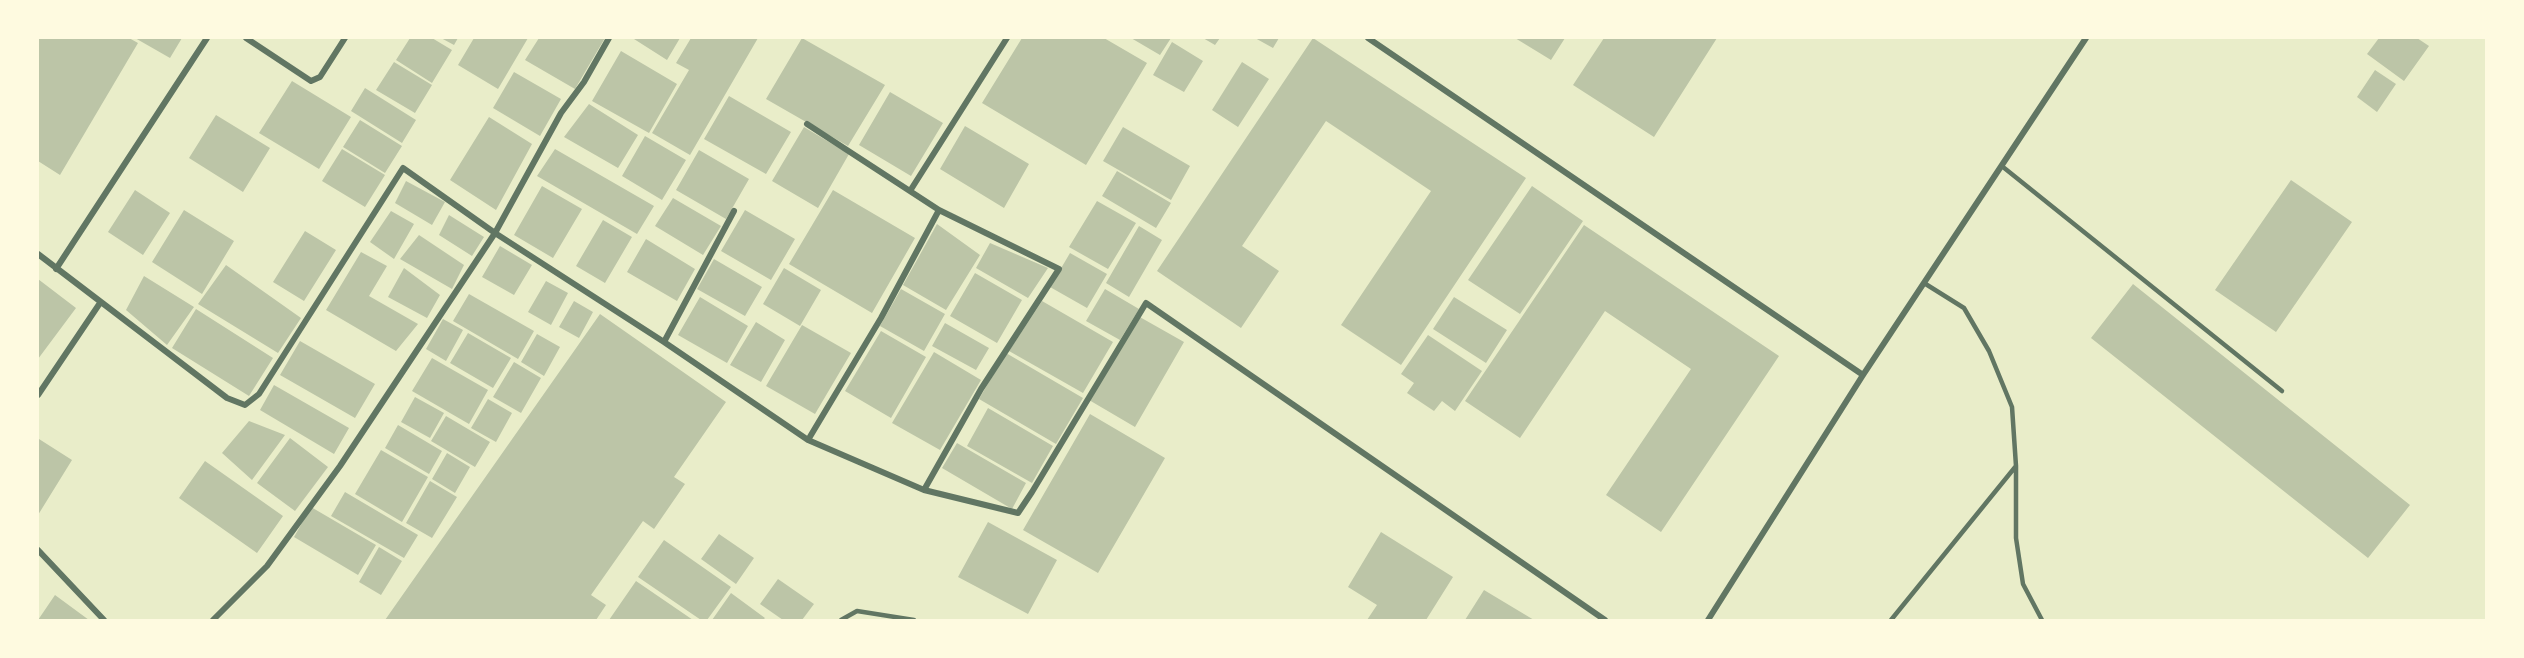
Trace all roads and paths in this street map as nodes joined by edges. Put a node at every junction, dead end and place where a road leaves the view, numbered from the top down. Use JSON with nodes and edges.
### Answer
{"nodes":[{"id":1,"x":207,"y":38,"type":"edge"},
{"id":2,"x":246,"y":38,"type":"edge"},
{"id":3,"x":345,"y":38,"type":"edge"},
{"id":4,"x":609,"y":38,"type":"edge"},
{"id":5,"x":1007,"y":38,"type":"edge"},
{"id":6,"x":1368,"y":38,"type":"edge"},
{"id":7,"x":2086,"y":38,"type":"edge"},
{"id":8,"x":807,"y":124,"type":"dead end"},
{"id":9,"x":2003,"y":167,"type":"junction"},
{"id":10,"x":910,"y":190,"type":"junction"},
{"id":11,"x":939,"y":210,"type":"junction"},
{"id":12,"x":734,"y":211,"type":"dead end"},
{"id":13,"x":495,"y":233,"type":"junction"},
{"id":14,"x":38,"y":254,"type":"edge"},
{"id":15,"x":56,"y":268,"type":"junction"},
{"id":16,"x":1924,"y":283,"type":"junction"},
{"id":17,"x":100,"y":303,"type":"junction"},
{"id":18,"x":664,"y":342,"type":"junction"},
{"id":19,"x":1863,"y":375,"type":"junction"},
{"id":20,"x":2282,"y":392,"type":"dead end"},
{"id":21,"x":38,"y":394,"type":"edge"},
{"id":22,"x":808,"y":440,"type":"junction"},
{"id":23,"x":2016,"y":466,"type":"junction"},
{"id":24,"x":924,"y":490,"type":"junction"},
{"id":25,"x":38,"y":550,"type":"edge"},
{"id":26,"x":104,"y":621,"type":"edge"},
{"id":27,"x":213,"y":621,"type":"edge"},
{"id":28,"x":841,"y":621,"type":"edge"},
{"id":29,"x":914,"y":621,"type":"edge"},
{"id":30,"x":1605,"y":621,"type":"edge"},
{"id":31,"x":1708,"y":621,"type":"edge"},
{"id":32,"x":1891,"y":621,"type":"edge"},
{"id":33,"x":2042,"y":621,"type":"edge"}],
"edges":[{"from":1,"to":15,"type":"street"},
{"from":2,"to":3,"type":"street"},
{"from":4,"to":13,"type":"street"},
{"from":5,"to":10,"type":"street"},
{"from":6,"to":19,"type":"street"},
{"from":7,"to":9,"type":"street"},
{"from":8,"to":10,"type":"street"},
{"from":9,"to":16,"type":"street"},
{"from":9,"to":20,"type":"lane"},
{"from":10,"to":11,"type":"street"},
{"from":11,"to":22,"type":"street"},
{"from":11,"to":24,"type":"street"},
{"from":12,"to":18,"type":"street"},
{"from":13,"to":17,"type":"street"},
{"from":13,"to":18,"type":"street"},
{"from":13,"to":27,"type":"street"},
{"from":14,"to":15,"type":"street"},
{"from":15,"to":17,"type":"street"},
{"from":16,"to":19,"type":"street"},
{"from":16,"to":23,"type":"lane"},
{"from":17,"to":21,"type":"street"},
{"from":18,"to":22,"type":"street"},
{"from":19,"to":31,"type":"street"},
{"from":22,"to":24,"type":"street"},
{"from":23,"to":32,"type":"lane"},
{"from":23,"to":33,"type":"lane"},
{"from":24,"to":30,"type":"street"},
{"from":25,"to":26,"type":"street"},
{"from":28,"to":29,"type":"lane"}]}
